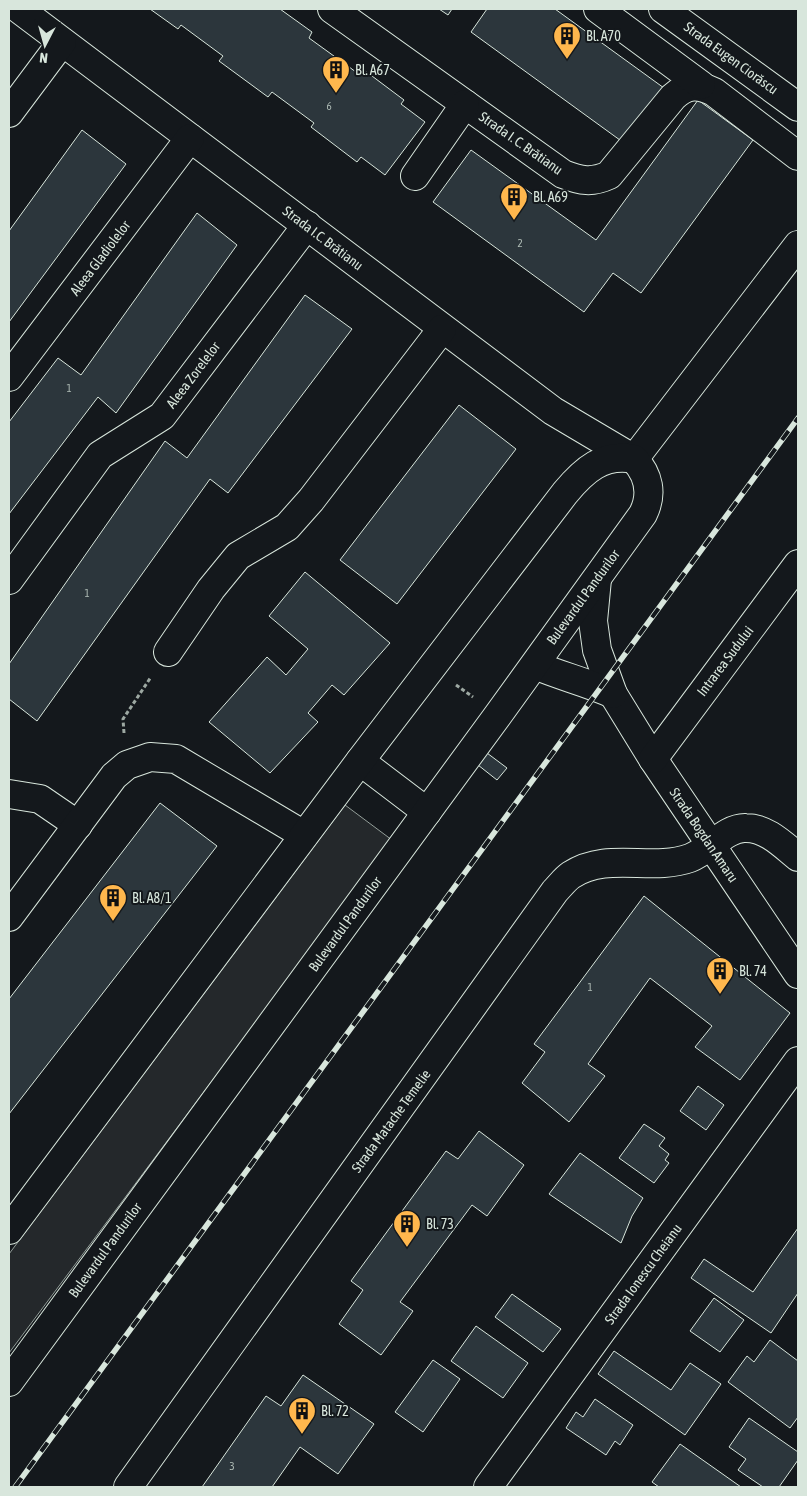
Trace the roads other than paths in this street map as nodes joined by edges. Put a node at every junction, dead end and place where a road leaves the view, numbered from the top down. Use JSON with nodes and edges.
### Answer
{"nodes":[{"id":1,"x":18,"y":9,"type":"edge"},
{"id":2,"x":332,"y":9,"type":"edge"},
{"id":3,"x":598,"y":9,"type":"edge"},
{"id":4,"x":664,"y":9,"type":"edge"},
{"id":5,"x":62,"y":42,"type":"junction"},
{"id":6,"x":701,"y":85,"type":"junction"},
{"id":7,"x":465,"y":104,"type":"junction"},
{"id":8,"x":798,"y":108,"type":"edge"},
{"id":9,"x":9,"y":113,"type":"edge"},
{"id":10,"x":190,"y":138,"type":"junction"},
{"id":11,"x":798,"y":156,"type":"edge"},
{"id":12,"x":415,"y":176,"type":"dead end"},
{"id":13,"x":307,"y":225,"type":"junction"},
{"id":14,"x":798,"y":245,"type":"edge"},
{"id":15,"x":442,"y":329,"type":"junction"},
{"id":16,"x":9,"y":377,"type":"edge"},
{"id":17,"x":634,"y":459,"type":"junction"},
{"id":18,"x":798,"y":564,"type":"edge"},
{"id":19,"x":597,"y":578,"type":"junction"},
{"id":20,"x":9,"y":580,"type":"edge"},
{"id":21,"x":168,"y":652,"type":"road end"},
{"id":22,"x":535,"y":665,"type":"junction"},
{"id":23,"x":612,"y":694,"type":"junction"},
{"id":24,"x":652,"y":759,"type":"junction"},
{"id":25,"x":360,"y":761,"type":"junction"},
{"id":26,"x":9,"y":794,"type":"edge"},
{"id":27,"x":427,"y":812,"type":"junction"},
{"id":28,"x":78,"y":825,"type":"junction"},
{"id":29,"x":304,"y":835,"type":"junction"},
{"id":30,"x":712,"y":845,"type":"junction"},
{"id":31,"x":798,"y":857,"type":"edge"},
{"id":32,"x":9,"y":917,"type":"edge"},
{"id":33,"x":798,"y":974,"type":"edge"},
{"id":34,"x":798,"y":1061,"type":"edge"},
{"id":35,"x":9,"y":1230,"type":"edge"},
{"id":36,"x":9,"y":1382,"type":"edge"},
{"id":37,"x":128,"y":1487,"type":"edge"},
{"id":38,"x":488,"y":1487,"type":"edge"}],
"edges":[{"from":1,"to":5,"type":"street","name":"Strada I.C. Brătianu"},
{"from":2,"to":7,"type":"street","name":"Strada I. C. Brătianu"},
{"from":3,"to":6,"type":"street"},
{"from":4,"to":8,"type":"street","name":"Strada Eugen Ciorăscu"},
{"from":5,"to":9,"type":"street"},
{"from":5,"to":10,"type":"street","name":"Strada I.C. Brătianu"},
{"from":6,"to":7,"type":"street","name":"Strada I. C. Brătianu"},
{"from":6,"to":11,"type":"street"},
{"from":7,"to":12,"type":"street"},
{"from":10,"to":13,"type":"street","name":"Strada I.C. Brătianu"},
{"from":10,"to":16,"type":"street","name":"Aleea Gladiolelor"},
{"from":13,"to":15,"type":"street","name":"Strada I.C. Brătianu"},
{"from":13,"to":20,"type":"street","name":"Aleea Zorelelor"},
{"from":14,"to":17,"type":"street"},
{"from":15,"to":17,"type":"street","name":"Strada I.C. Brătianu"},
{"from":15,"to":21,"type":"street"},
{"from":17,"to":19,"type":"street","name":"Bulevardul Pandurilor"},
{"from":17,"to":25,"type":"street"},
{"from":18,"to":24,"type":"street","name":"Intrarea Sudului"},
{"from":19,"to":22,"type":"street","name":"Bulevardul Pandurilor"},
{"from":19,"to":23,"type":"street","name":"Strada Bogdan Amaru"},
{"from":22,"to":23,"type":"street"},
{"from":22,"to":27,"type":"street","name":"Bulevardul Pandurilor"},
{"from":23,"to":24,"type":"street","name":"Strada Bogdan Amaru"},
{"from":24,"to":30,"type":"street","name":"Strada Bogdan Amaru"},
{"from":25,"to":27,"type":"street"},
{"from":25,"to":29,"type":"street"},
{"from":26,"to":28,"type":"street"},
{"from":27,"to":36,"type":"street","name":"Bulevardul Pandurilor"},
{"from":28,"to":29,"type":"street"},
{"from":28,"to":32,"type":"street"},
{"from":29,"to":35,"type":"street"},
{"from":30,"to":31,"type":"street","name":"Strada Matache Temelie"},
{"from":30,"to":33,"type":"street","name":"Strada Bogdan Amaru"},
{"from":30,"to":37,"type":"street","name":"Strada Matache Temelie"},
{"from":34,"to":38,"type":"street","name":"Strada Ionescu Cheianu"}]}
